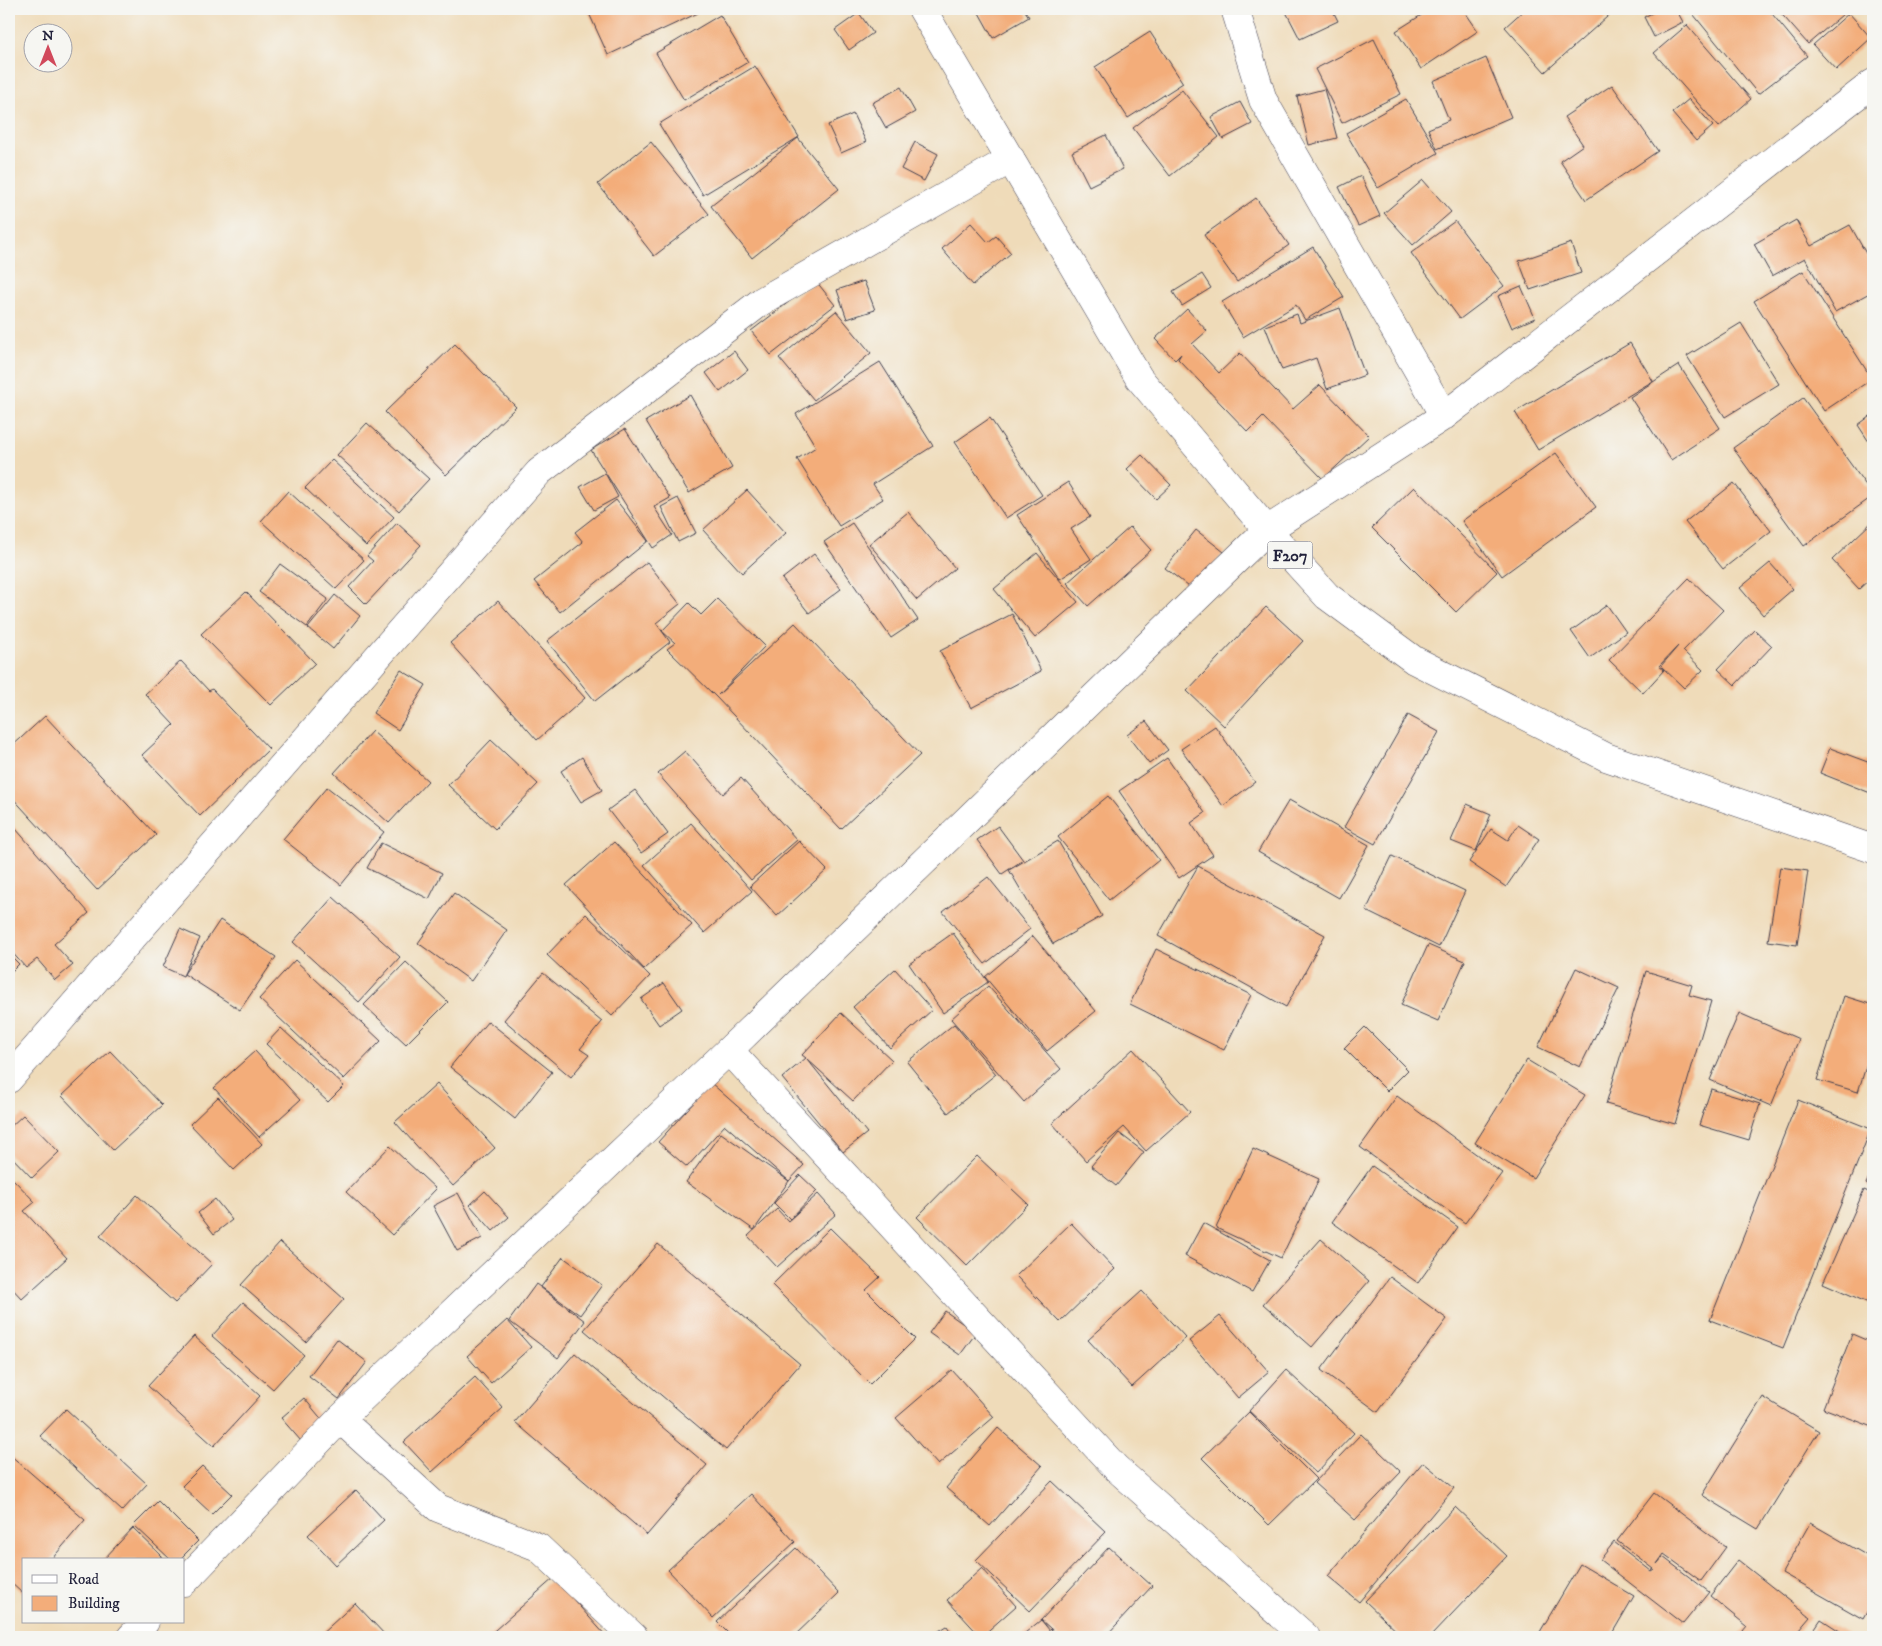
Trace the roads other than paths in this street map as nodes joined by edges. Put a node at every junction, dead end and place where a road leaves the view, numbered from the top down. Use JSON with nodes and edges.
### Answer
{"nodes":[{"id":1,"x":922,"y":9,"type":"edge"},
{"id":2,"x":1235,"y":9,"type":"edge"},
{"id":3,"x":1873,"y":83,"type":"edge"},
{"id":4,"x":1011,"y":159,"type":"junction"},
{"id":5,"x":1444,"y":416,"type":"junction"},
{"id":6,"x":1267,"y":530,"type":"junction"},
{"id":7,"x":1873,"y":849,"type":"edge"},
{"id":8,"x":729,"y":1050,"type":"junction"},
{"id":9,"x":9,"y":1079,"type":"edge"},
{"id":10,"x":340,"y":1419,"type":"junction"},
{"id":11,"x":185,"y":1581,"type":"edge"},
{"id":12,"x":143,"y":1624,"type":"edge"},
{"id":13,"x":131,"y":1637,"type":"edge"},
{"id":14,"x":634,"y":1637,"type":"edge"},
{"id":15,"x":1306,"y":1637,"type":"edge"}],
"edges":[{"from":1,"to":4,"type":"street","number":"F207"},
{"from":2,"to":5,"type":"street"},
{"from":3,"to":5,"type":"street"},
{"from":4,"to":6,"type":"street","number":"F207"},
{"from":4,"to":9,"type":"street"},
{"from":5,"to":6,"type":"street"},
{"from":6,"to":7,"type":"street","number":"F207"},
{"from":6,"to":8,"type":"street"},
{"from":8,"to":10,"type":"street"},
{"from":8,"to":15,"type":"street"},
{"from":10,"to":11,"type":"street"},
{"from":10,"to":14,"type":"street"},
{"from":12,"to":13,"type":"street"}]}
